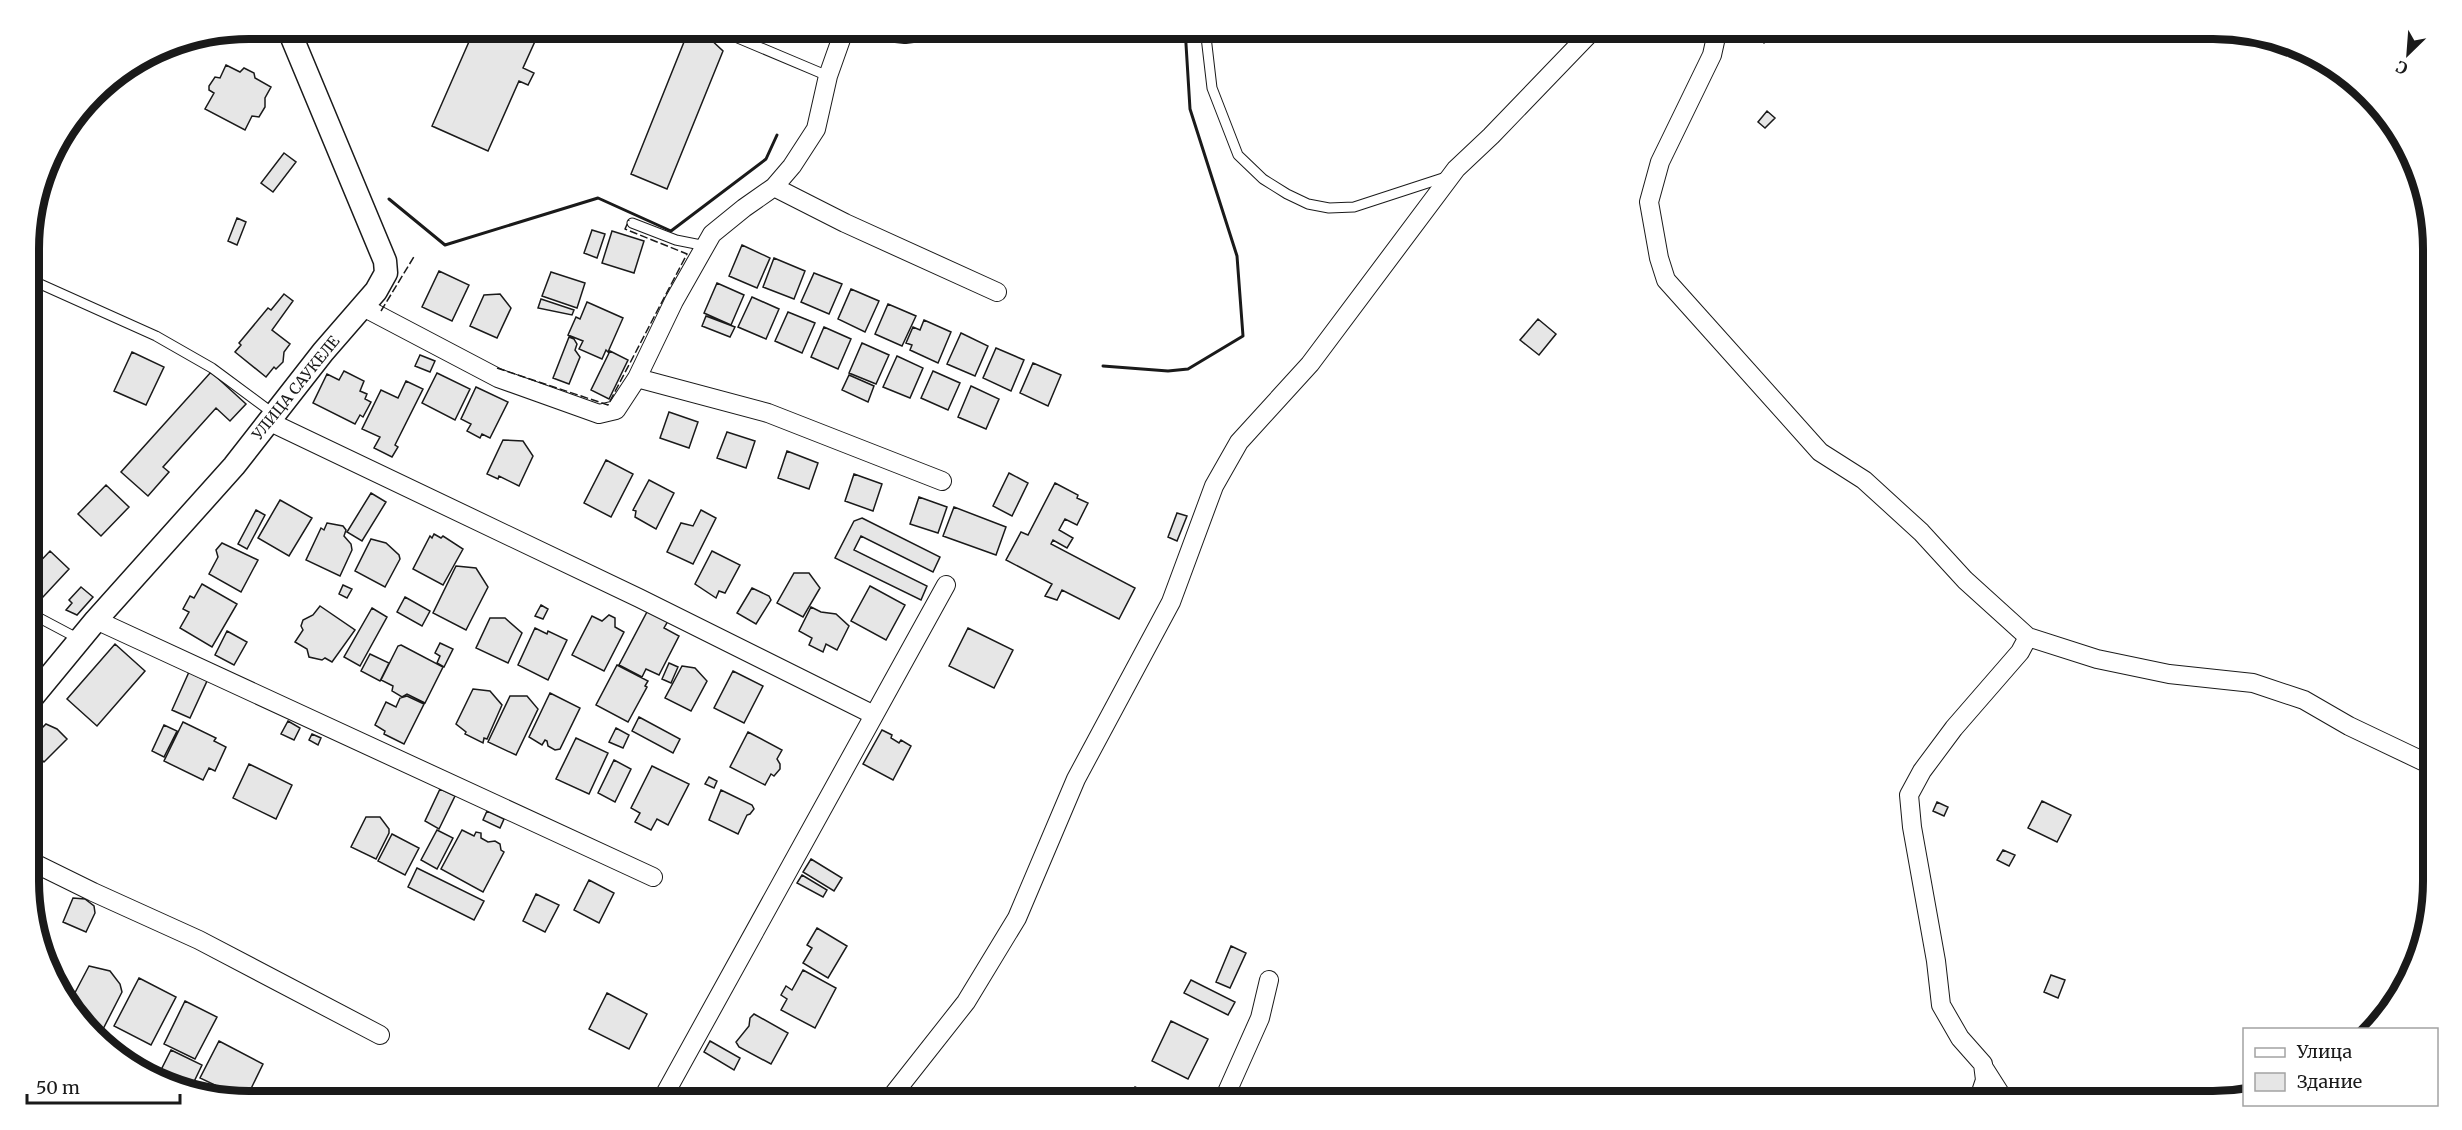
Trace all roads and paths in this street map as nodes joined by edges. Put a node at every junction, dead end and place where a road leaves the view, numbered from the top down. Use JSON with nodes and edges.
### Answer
{"nodes":[{"id":1,"x":293,"y":39,"type":"edge"},
{"id":2,"x":740,"y":39,"type":"edge"},
{"id":3,"x":841,"y":39,"type":"edge"},
{"id":4,"x":1205,"y":39,"type":"edge"},
{"id":5,"x":1584,"y":39,"type":"edge"},
{"id":6,"x":1716,"y":39,"type":"edge"},
{"id":7,"x":828,"y":76,"type":"junction"},
{"id":8,"x":1451,"y":176,"type":"junction"},
{"id":9,"x":774,"y":186,"type":"junction"},
{"id":10,"x":632,"y":223,"type":"dead end"},
{"id":11,"x":706,"y":246,"type":"junction"},
{"id":12,"x":39,"y":283,"type":"edge"},
{"id":13,"x":997,"y":292,"type":"dead end"},
{"id":14,"x":363,"y":307,"type":"junction"},
{"id":15,"x":637,"y":378,"type":"junction"},
{"id":16,"x":271,"y":417,"type":"junction"},
{"id":17,"x":942,"y":481,"type":"dead end"},
{"id":18,"x":946,"y":585,"type":"dead end"},
{"id":19,"x":39,"y":618,"type":"edge"},
{"id":20,"x":96,"y":620,"type":"junction"},
{"id":21,"x":2028,"y":637,"type":"junction"},
{"id":22,"x":81,"y":641,"type":"junction"},
{"id":23,"x":39,"y":690,"type":"edge"},
{"id":24,"x":874,"y":715,"type":"junction"},
{"id":25,"x":2423,"y":761,"type":"edge"},
{"id":26,"x":39,"y":865,"type":"edge"},
{"id":27,"x":653,"y":877,"type":"dead end"},
{"id":28,"x":1269,"y":980,"type":"dead end"},
{"id":29,"x":380,"y":1035,"type":"dead end"},
{"id":30,"x":1984,"y":1068,"type":"junction"},
{"id":31,"x":667,"y":1091,"type":"edge"},
{"id":32,"x":896,"y":1091,"type":"edge"},
{"id":33,"x":1227,"y":1091,"type":"edge"},
{"id":34,"x":1981,"y":1091,"type":"edge"},
{"id":35,"x":1999,"y":1091,"type":"edge"}],
"edges":[{"from":1,"to":14,"type":"street","name":"УЛИЦА САУКЕЛЕ"},
{"from":2,"to":7,"type":"lane"},
{"from":3,"to":7,"type":"street"},
{"from":4,"to":8,"type":"lane"},
{"from":5,"to":8,"type":"street"},
{"from":6,"to":21,"type":"street"},
{"from":7,"to":9,"type":"street"},
{"from":8,"to":32,"type":"street"},
{"from":9,"to":11,"type":"street"},
{"from":9,"to":13,"type":"street"},
{"from":10,"to":11,"type":"lane"},
{"from":11,"to":15,"type":"street"},
{"from":12,"to":16,"type":"lane"},
{"from":14,"to":15,"type":"street"},
{"from":14,"to":16,"type":"street","name":"УЛИЦА САУКЕЛЕ"},
{"from":15,"to":17,"type":"street"},
{"from":16,"to":20,"type":"street","name":"УЛИЦА САУКЕЛЕ"},
{"from":16,"to":24,"type":"street"},
{"from":18,"to":24,"type":"street"},
{"from":19,"to":22,"type":"lane"},
{"from":20,"to":22,"type":"street","name":"УЛИЦА САУКЕЛЕ"},
{"from":20,"to":27,"type":"street"},
{"from":21,"to":25,"type":"street"},
{"from":21,"to":30,"type":"street"},
{"from":22,"to":23,"type":"street","name":"УЛИЦА САУКЕЛЕ"},
{"from":24,"to":31,"type":"street"},
{"from":26,"to":29,"type":"street"},
{"from":28,"to":33,"type":"street"},
{"from":30,"to":34,"type":"street"},
{"from":30,"to":35,"type":"street"}]}
